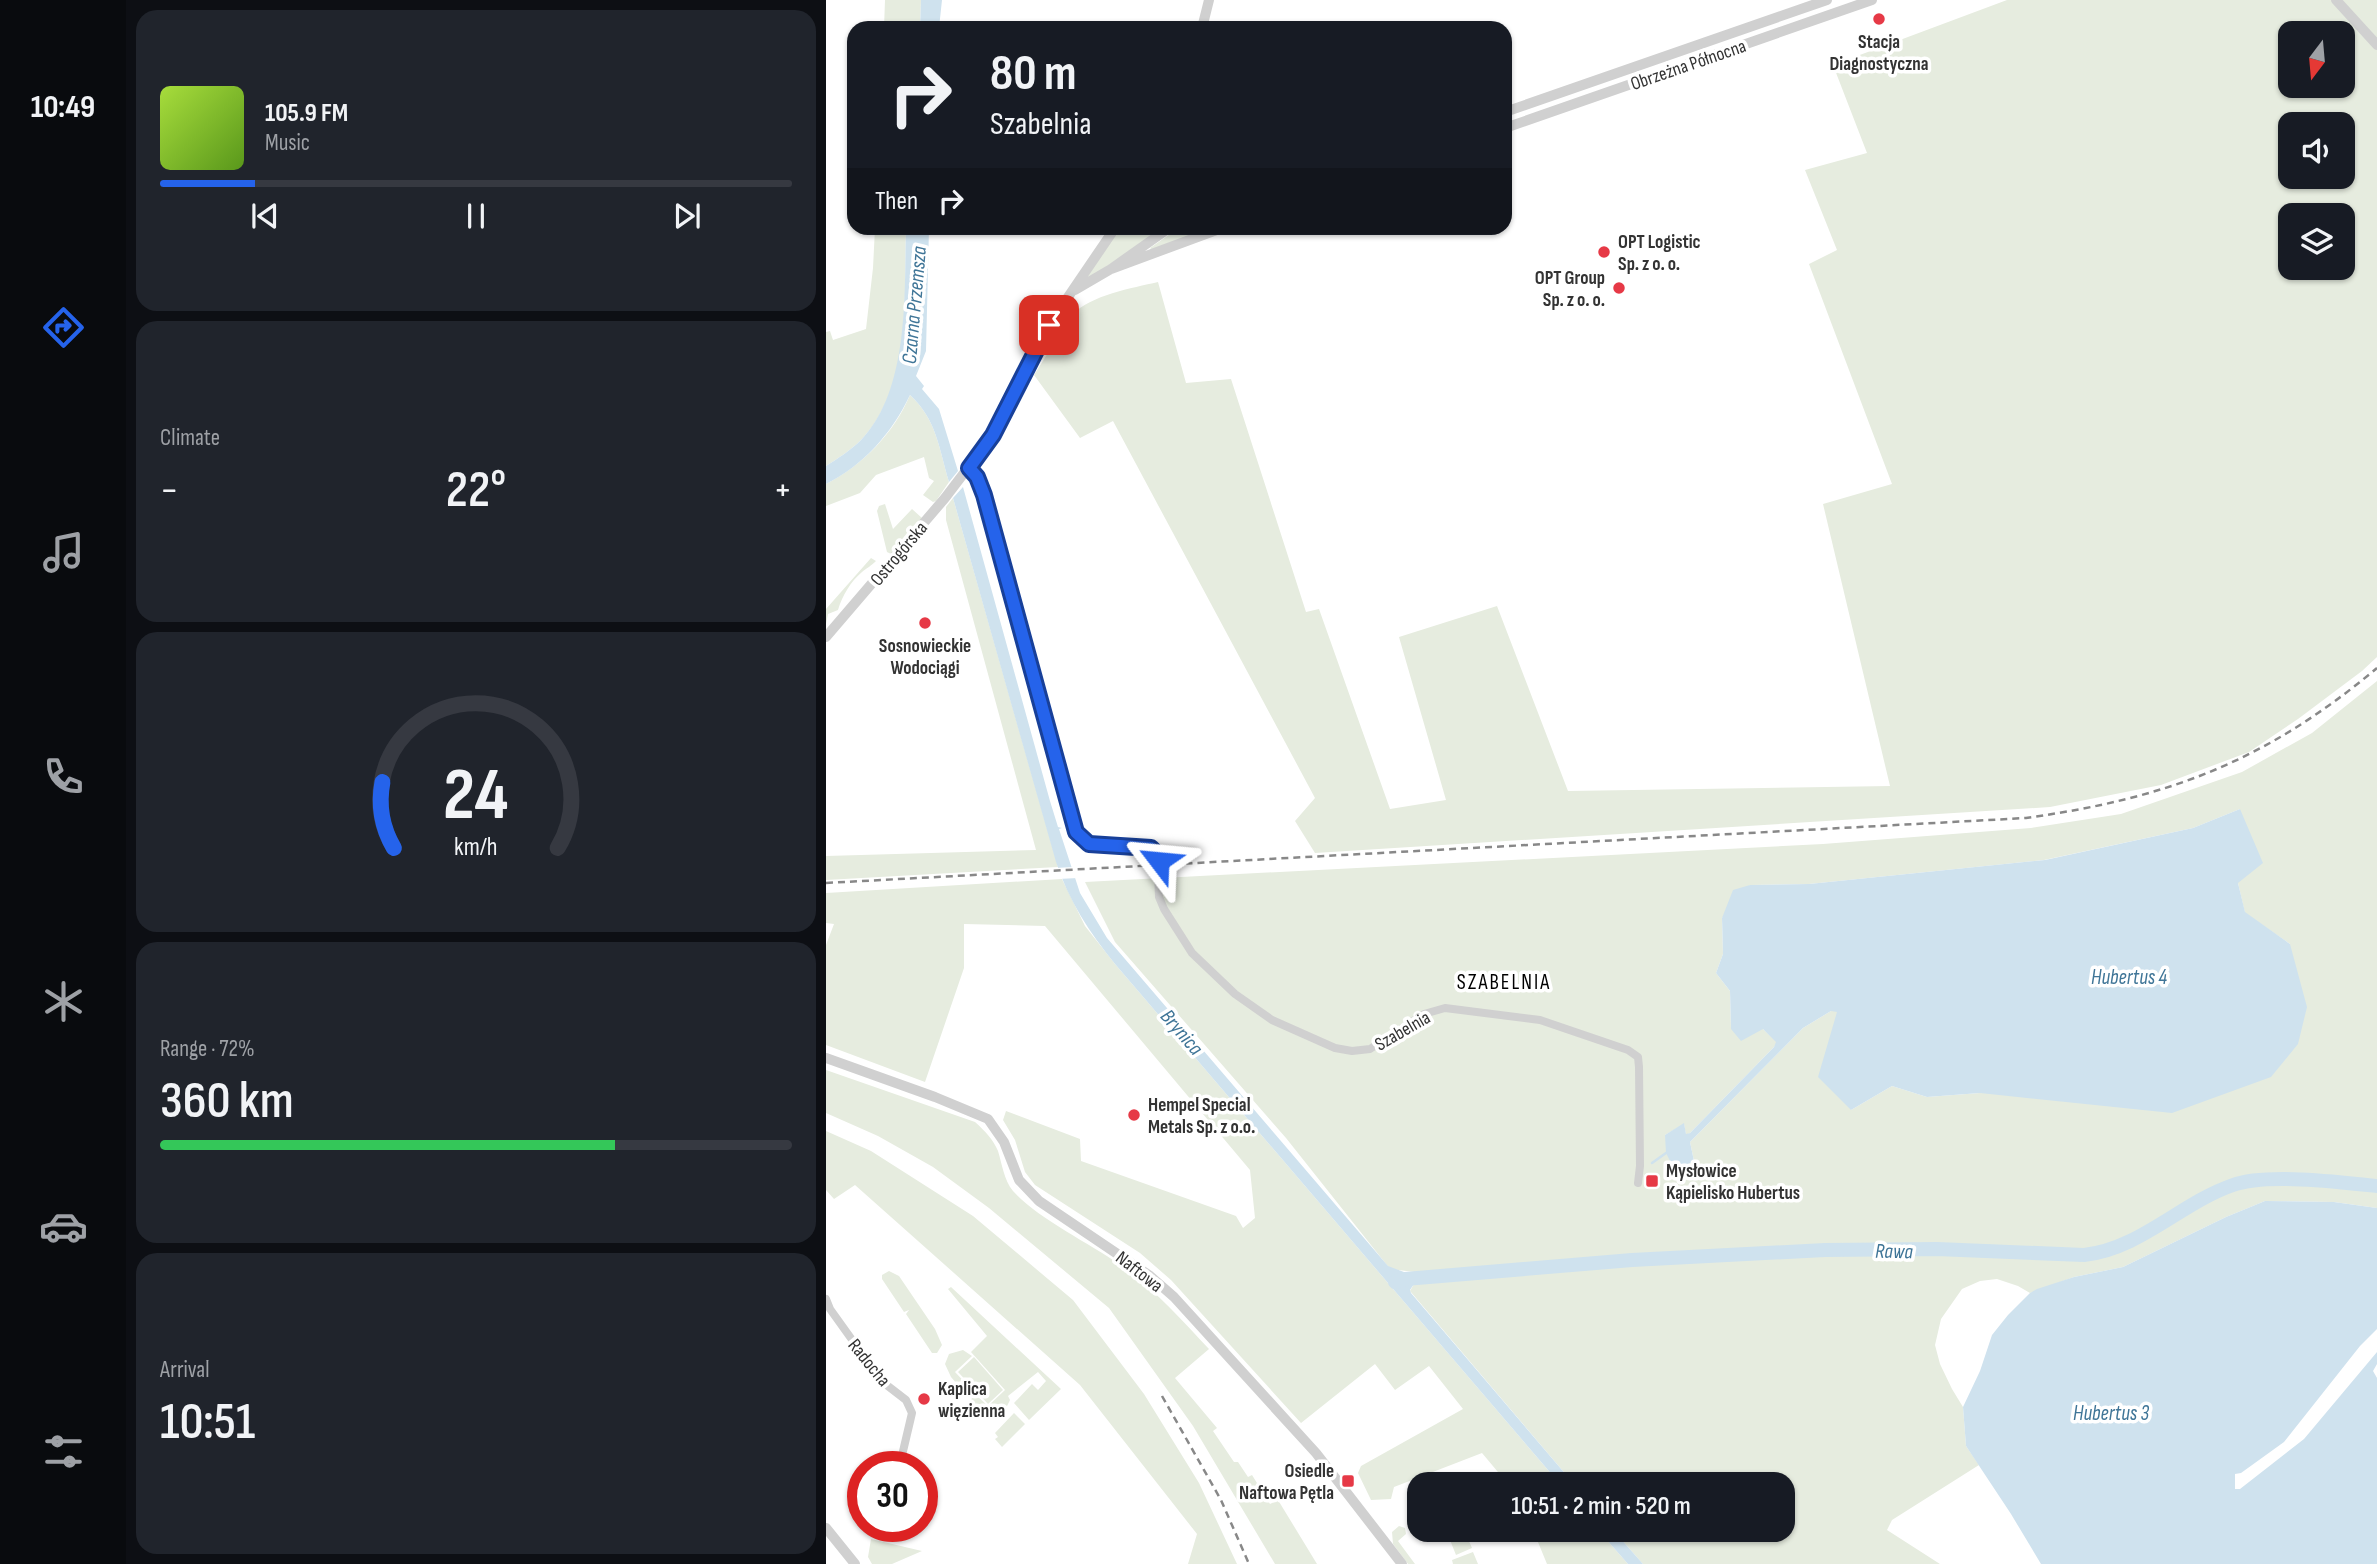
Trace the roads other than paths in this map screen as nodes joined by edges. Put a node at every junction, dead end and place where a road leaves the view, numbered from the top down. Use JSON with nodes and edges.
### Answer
{"nodes":[{"id":1,"x":1209,"y":0,"type":"edge"},
{"id":2,"x":1827,"y":0,"type":"edge"},
{"id":3,"x":1871,"y":0,"type":"edge"},
{"id":4,"x":2336,"y":0,"type":"edge"},
{"id":5,"x":1204,"y":21,"type":"edge"},
{"id":6,"x":1719,"y":38,"type":"junction"},
{"id":7,"x":2377,"y":45,"type":"edge"},
{"id":8,"x":1724,"y":51,"type":"junction"},
{"id":9,"x":1512,"y":110,"type":"edge"},
{"id":10,"x":1512,"y":126,"type":"edge"},
{"id":11,"x":1110,"y":235,"type":"edge"},
{"id":12,"x":1159,"y":235,"type":"edge"},
{"id":13,"x":1203,"y":235,"type":"edge"},
{"id":14,"x":1111,"y":269,"type":"junction"},
{"id":15,"x":1071,"y":292,"type":"junction"},
{"id":16,"x":968,"y":470,"type":"junction"},
{"id":17,"x":826,"y":637,"type":"edge"},
{"id":18,"x":1159,"y":861,"type":"dead end"},
{"id":19,"x":1158,"y":874,"type":"dead end"},
{"id":20,"x":826,"y":1058,"type":"edge"},
{"id":21,"x":1638,"y":1182,"type":"dead end"},
{"id":22,"x":826,"y":1299,"type":"edge"},
{"id":23,"x":903,"y":1451,"type":"edge"},
{"id":24,"x":826,"y":1528,"type":"edge"},
{"id":25,"x":855,"y":1564,"type":"edge"},
{"id":26,"x":1402,"y":1564,"type":"edge"}],
"edges":[{"from":1,"to":5,"type":"street"},
{"from":2,"to":6,"type":"street","name":"Obrzeżna Północna"},
{"from":3,"to":8,"type":"street","name":"Obrzeżna Północna"},
{"from":4,"to":7,"type":"street"},
{"from":6,"to":8,"type":"street"},
{"from":6,"to":9,"type":"street","name":"Obrzeżna Północna"},
{"from":8,"to":10,"type":"street","name":"Obrzeżna Północna"},
{"from":11,"to":15,"type":"street","name":"Ostrogórska"},
{"from":12,"to":14,"type":"street"},
{"from":13,"to":14,"type":"street"},
{"from":14,"to":15,"type":"street"},
{"from":15,"to":16,"type":"street","name":"Ostrogórska"},
{"from":16,"to":17,"type":"street","name":"Ostrogórska"},
{"from":16,"to":18,"type":"street"},
{"from":19,"to":21,"type":"street","name":"Szabelnia"},
{"from":20,"to":26,"type":"street","name":"Naftowa"},
{"from":22,"to":23,"type":"street","name":"Radocha"},
{"from":24,"to":25,"type":"street"}]}
